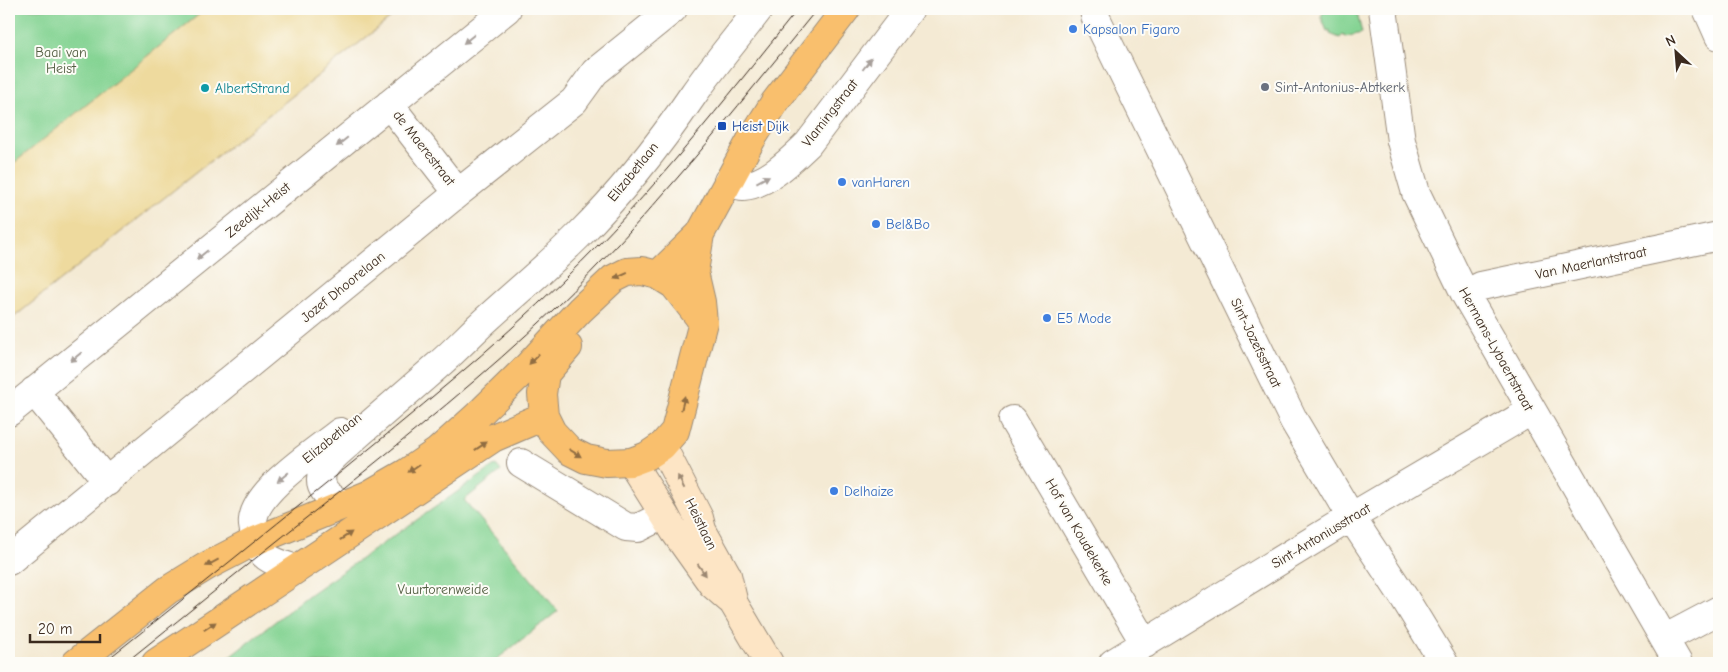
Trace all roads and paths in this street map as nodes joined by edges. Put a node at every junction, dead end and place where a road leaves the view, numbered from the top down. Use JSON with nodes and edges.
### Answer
{"nodes":[{"id":1,"x":507,"y":9,"type":"edge"},
{"id":2,"x":673,"y":9,"type":"edge"},
{"id":3,"x":759,"y":9,"type":"edge"},
{"id":4,"x":846,"y":9,"type":"edge"},
{"id":5,"x":910,"y":9,"type":"edge"},
{"id":6,"x":1094,"y":9,"type":"edge"},
{"id":7,"x":1383,"y":9,"type":"edge"},
{"id":8,"x":1707,"y":9,"type":"edge"},
{"id":9,"x":1719,"y":36,"type":"edge"},
{"id":10,"x":389,"y":104,"type":"junction"},
{"id":11,"x":728,"y":181,"type":"junction"},
{"id":12,"x":458,"y":193,"type":"junction"},
{"id":13,"x":700,"y":234,"type":"junction"},
{"id":14,"x":1719,"y":236,"type":"edge"},
{"id":15,"x":658,"y":275,"type":"junction"},
{"id":16,"x":1465,"y":294,"type":"junction"},
{"id":17,"x":580,"y":310,"type":"junction"},
{"id":18,"x":488,"y":318,"type":"junction"},
{"id":19,"x":703,"y":322,"type":"junction"},
{"id":20,"x":34,"y":391,"type":"junction"},
{"id":21,"x":1531,"y":411,"type":"junction"},
{"id":22,"x":9,"y":412,"type":"edge"},
{"id":23,"x":544,"y":416,"type":"junction"},
{"id":24,"x":1013,"y":420,"type":"dead end"},
{"id":25,"x":662,"y":446,"type":"junction"},
{"id":26,"x":631,"y":462,"type":"junction"},
{"id":27,"x":521,"y":463,"type":"dead end"},
{"id":28,"x":107,"y":482,"type":"junction"},
{"id":29,"x":344,"y":504,"type":"junction"},
{"id":30,"x":664,"y":515,"type":"junction"},
{"id":31,"x":1351,"y":517,"type":"junction"},
{"id":32,"x":255,"y":541,"type":"junction"},
{"id":33,"x":9,"y":561,"type":"edge"},
{"id":34,"x":296,"y":569,"type":"junction"},
{"id":35,"x":734,"y":604,"type":"junction"},
{"id":36,"x":1719,"y":610,"type":"edge"},
{"id":37,"x":1664,"y":639,"type":"junction"},
{"id":38,"x":1144,"y":644,"type":"junction"},
{"id":39,"x":76,"y":663,"type":"edge"},
{"id":40,"x":156,"y":663,"type":"edge"},
{"id":41,"x":769,"y":663,"type":"edge"},
{"id":42,"x":1113,"y":663,"type":"edge"},
{"id":43,"x":1444,"y":663,"type":"edge"},
{"id":44,"x":1678,"y":663,"type":"edge"}],
"edges":[{"from":1,"to":10,"type":"street","name":"Zeedijk-Heist","one_way":true},
{"from":2,"to":12,"type":"street","name":"Jozef Dhoorelaan"},
{"from":3,"to":18,"type":"street","name":"Elizabetlaan"},
{"from":4,"to":11,"type":"main road"},
{"from":11,"to":5,"type":"street","name":"Vlamingstraat","one_way":true},
{"from":6,"to":31,"type":"street","name":"Sint-Jozefsstraat"},
{"from":7,"to":16,"type":"street","name":"Hermans-Lybaertstraat"},
{"from":8,"to":9,"type":"street"},
{"from":10,"to":12,"type":"street","name":"de Maerestraat"},
{"from":10,"to":20,"type":"street","name":"Zeedijk-Heist","one_way":true},
{"from":11,"to":13,"type":"main road"},
{"from":12,"to":28,"type":"street","name":"Jozef Dhoorelaan"},
{"from":13,"to":15,"type":"main road"},
{"from":13,"to":19,"type":"main road"},
{"from":14,"to":16,"type":"street","name":"Van Maerlantstraat"},
{"from":15,"to":17,"type":"main road","one_way":true},
{"from":15,"to":19,"type":"main road"},
{"from":16,"to":21,"type":"street","name":"Hermans-Lybaertstraat"},
{"from":17,"to":23,"type":"main road"},
{"from":17,"to":29,"type":"main road","one_way":true},
{"from":18,"to":29,"type":"street","name":"Elizabetlaan"},
{"from":18,"to":32,"type":"street","name":"Elizabetlaan","one_way":true},
{"from":25,"to":19,"type":"main road","one_way":true},
{"from":20,"to":22,"type":"street","name":"Zeedijk-Heist"},
{"from":20,"to":28,"type":"street"},
{"from":21,"to":31,"type":"street","name":"Sint-Antoniusstraat"},
{"from":21,"to":37,"type":"street","name":"Hermans-Lybaertstraat"},
{"from":23,"to":26,"type":"main road","one_way":true},
{"from":34,"to":23,"type":"main road","one_way":true},
{"from":24,"to":38,"type":"street","name":"Hof van Koudekerke"},
{"from":25,"to":26,"type":"main road"},
{"from":35,"to":25,"type":"main road","name":"Heistlaan","one_way":true},
{"from":26,"to":30,"type":"main road","name":"Heistlaan"},
{"from":27,"to":30,"type":"street"},
{"from":28,"to":33,"type":"street","name":"Jozef Dhoorelaan"},
{"from":29,"to":32,"type":"main road"},
{"from":30,"to":35,"type":"main road","name":"Heistlaan","one_way":true},
{"from":31,"to":38,"type":"street","name":"Sint-Antoniusstraat"},
{"from":31,"to":43,"type":"street","name":"Sint-Jozefsstraat"},
{"from":32,"to":34,"type":"street"},
{"from":32,"to":39,"type":"main road","one_way":true},
{"from":40,"to":34,"type":"main road","one_way":true},
{"from":35,"to":41,"type":"main road","name":"Heistlaan"},
{"from":36,"to":37,"type":"street"},
{"from":37,"to":44,"type":"street","name":"Hermans-Lybaertstraat"},
{"from":38,"to":42,"type":"street","name":"Sint-Antoniusstraat"}]}
